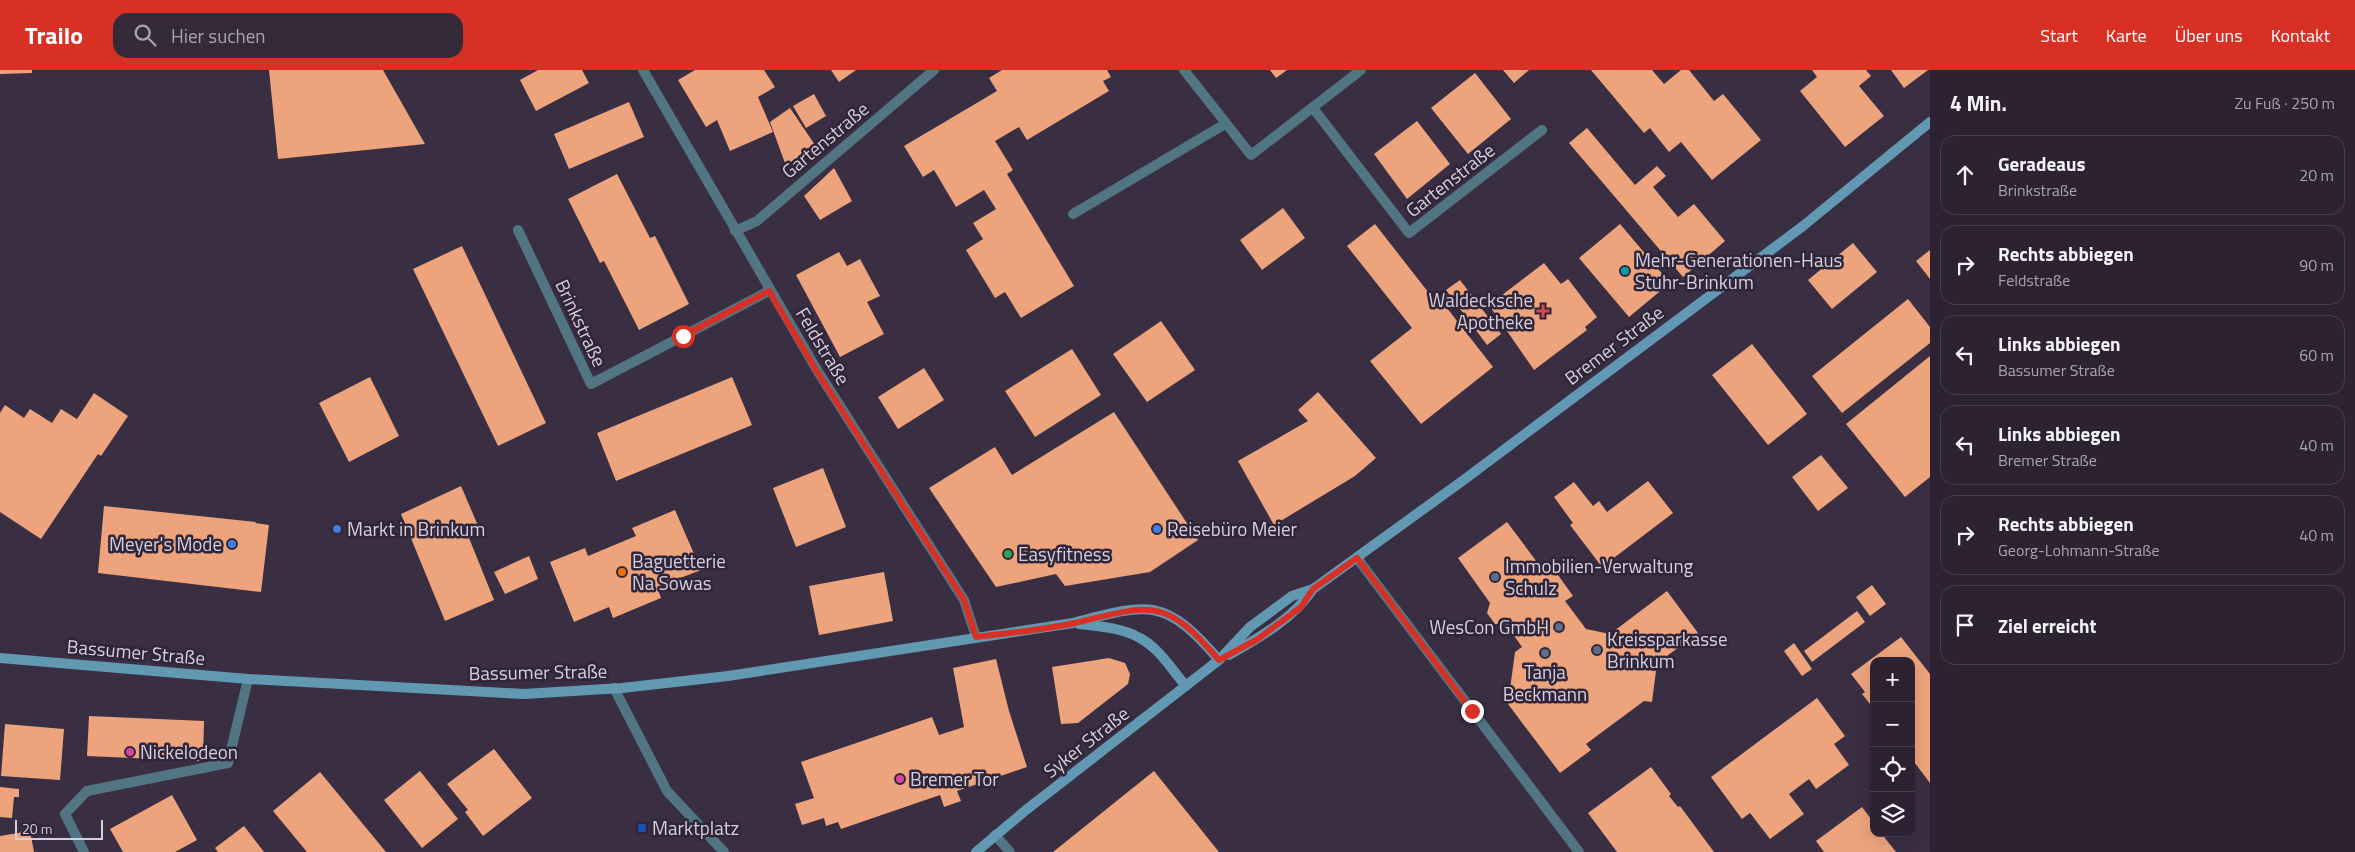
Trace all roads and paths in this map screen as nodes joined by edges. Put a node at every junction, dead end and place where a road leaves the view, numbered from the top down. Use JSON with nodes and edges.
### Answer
{"nodes":[{"id":1,"x":643,"y":70,"type":"edge"},
{"id":2,"x":934,"y":70,"type":"edge"},
{"id":3,"x":1184,"y":70,"type":"edge"},
{"id":4,"x":1361,"y":70,"type":"edge"},
{"id":5,"x":1313,"y":108,"type":"junction"},
{"id":6,"x":1930,"y":122,"type":"edge"},
{"id":7,"x":1225,"y":124,"type":"junction"},
{"id":8,"x":1542,"y":130,"type":"dead end"},
{"id":9,"x":1073,"y":214,"type":"dead end"},
{"id":10,"x":518,"y":230,"type":"dead end"},
{"id":11,"x":735,"y":232,"type":"junction"},
{"id":12,"x":769,"y":291,"type":"junction"},
{"id":13,"x":1357,"y":558,"type":"junction"},
{"id":14,"x":1073,"y":623,"type":"junction"},
{"id":15,"x":976,"y":637,"type":"junction"},
{"id":16,"x":0,"y":658,"type":"edge"},
{"id":17,"x":1219,"y":660,"type":"junction"},
{"id":18,"x":248,"y":679,"type":"junction"},
{"id":19,"x":1186,"y":686,"type":"junction"},
{"id":20,"x":614,"y":688,"type":"junction"},
{"id":21,"x":996,"y":835,"type":"junction"},
{"id":22,"x":84,"y":852,"type":"edge"},
{"id":23,"x":724,"y":852,"type":"edge"},
{"id":24,"x":976,"y":852,"type":"edge"},
{"id":25,"x":1010,"y":852,"type":"edge"},
{"id":26,"x":1579,"y":852,"type":"edge"}],
"edges":[{"from":1,"to":11,"type":"street","name":"Feldstraße"},
{"from":2,"to":11,"type":"street","name":"Gartenstraße"},
{"from":3,"to":7,"type":"street"},
{"from":4,"to":5,"type":"street"},
{"from":5,"to":7,"type":"street"},
{"from":5,"to":8,"type":"street","name":"Gartenstraße"},
{"from":6,"to":13,"type":"street","name":"Bremer Straße"},
{"from":7,"to":9,"type":"street"},
{"from":10,"to":12,"type":"street","name":"Brinkstraße"},
{"from":11,"to":12,"type":"street","name":"Feldstraße"},
{"from":12,"to":15,"type":"street","name":"Feldstraße"},
{"from":13,"to":17,"type":"street","name":"Bremer Straße"},
{"from":13,"to":26,"type":"street"},
{"from":14,"to":15,"type":"street","name":"Bassumer Straße"},
{"from":14,"to":17,"type":"street","name":"Bassumer Straße"},
{"from":14,"to":19,"type":"street","name":"Bassumer Straße"},
{"from":15,"to":20,"type":"street","name":"Bassumer Straße"},
{"from":16,"to":18,"type":"street","name":"Bassumer Straße"},
{"from":17,"to":19,"type":"street","name":"Syker Straße"},
{"from":18,"to":20,"type":"street","name":"Bassumer Straße"},
{"from":18,"to":22,"type":"street"},
{"from":19,"to":21,"type":"street","name":"Syker Straße"},
{"from":20,"to":23,"type":"street"},
{"from":21,"to":24,"type":"street","name":"Syker Straße"},
{"from":21,"to":25,"type":"street"}]}
